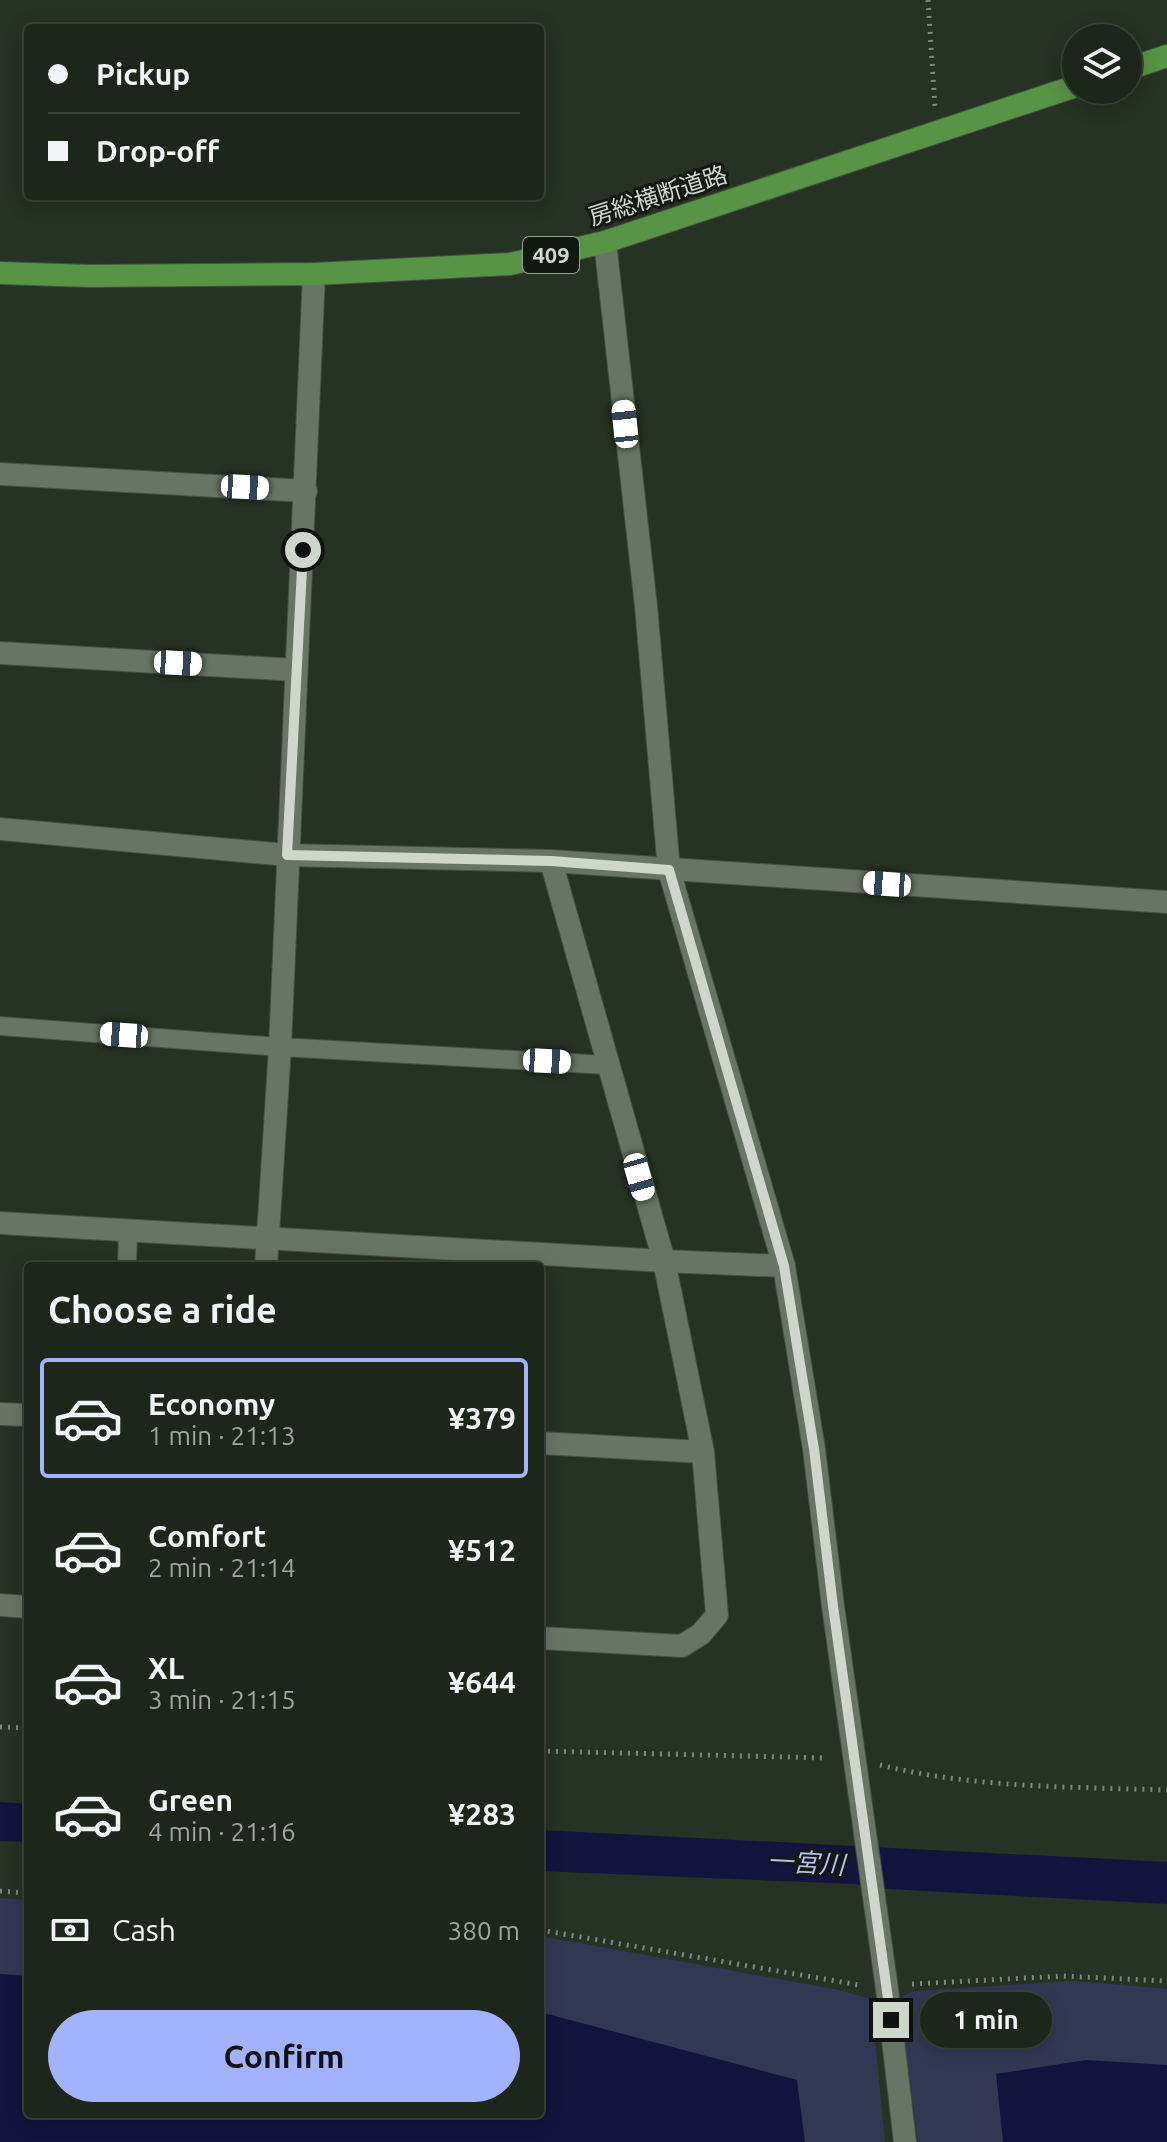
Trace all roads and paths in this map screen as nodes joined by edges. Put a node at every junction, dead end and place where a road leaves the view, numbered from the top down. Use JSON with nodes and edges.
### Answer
{"nodes":[{"id":1,"x":928,"y":0,"type":"edge"},
{"id":2,"x":1167,"y":56,"type":"edge"},
{"id":3,"x":1142,"y":64,"type":"edge"},
{"id":4,"x":1062,"y":91,"type":"edge"},
{"id":5,"x":936,"y":132,"type":"junction"},
{"id":6,"x":605,"y":242,"type":"junction"},
{"id":7,"x":0,"y":273,"type":"edge"},
{"id":8,"x":314,"y":274,"type":"junction"},
{"id":9,"x":0,"y":474,"type":"edge"},
{"id":10,"x":306,"y":491,"type":"junction"},
{"id":11,"x":0,"y":653,"type":"edge"},
{"id":12,"x":296,"y":670,"type":"junction"},
{"id":13,"x":0,"y":829,"type":"edge"},
{"id":14,"x":287,"y":855,"type":"junction"},
{"id":15,"x":551,"y":861,"type":"junction"},
{"id":16,"x":669,"y":870,"type":"junction"},
{"id":17,"x":1167,"y":902,"type":"edge"},
{"id":18,"x":0,"y":1026,"type":"edge"},
{"id":19,"x":280,"y":1047,"type":"junction"},
{"id":20,"x":607,"y":1065,"type":"junction"},
{"id":21,"x":0,"y":1223,"type":"edge"},
{"id":22,"x":128,"y":1230,"type":"junction"},
{"id":23,"x":268,"y":1237,"type":"junction"},
{"id":24,"x":664,"y":1261,"type":"junction"},
{"id":25,"x":127,"y":1262,"type":"edge"},
{"id":26,"x":266,"y":1262,"type":"edge"},
{"id":27,"x":784,"y":1266,"type":"junction"},
{"id":28,"x":0,"y":1414,"type":"edge"},
{"id":29,"x":24,"y":1415,"type":"edge"},
{"id":30,"x":544,"y":1443,"type":"edge"},
{"id":31,"x":703,"y":1452,"type":"junction"},
{"id":32,"x":0,"y":1605,"type":"edge"},
{"id":33,"x":24,"y":1607,"type":"edge"},
{"id":34,"x":544,"y":1638,"type":"edge"},
{"id":35,"x":0,"y":1727,"type":"edge"},
{"id":36,"x":24,"y":1728,"type":"edge"},
{"id":37,"x":0,"y":1891,"type":"edge"},
{"id":38,"x":24,"y":1893,"type":"edge"},
{"id":39,"x":544,"y":1931,"type":"edge"},
{"id":40,"x":1167,"y":1981,"type":"edge"},
{"id":41,"x":887,"y":1989,"type":"junction"},
{"id":42,"x":905,"y":2142,"type":"edge"}],
"edges":[{"from":1,"to":5,"type":"path"},
{"from":2,"to":3,"type":"highway"},
{"from":4,"to":5,"type":"highway","name":"房総横断道路","number":"409"},
{"from":5,"to":6,"type":"highway","name":"房総横断道路","number":"409"},
{"from":6,"to":8,"type":"highway","name":"房総横断道路","number":"409"},
{"from":6,"to":16,"type":"street"},
{"from":7,"to":8,"type":"highway","name":"房総横断道路","number":"409"},
{"from":8,"to":10,"type":"street"},
{"from":9,"to":10,"type":"street"},
{"from":10,"to":12,"type":"street"},
{"from":11,"to":12,"type":"street"},
{"from":12,"to":14,"type":"street"},
{"from":13,"to":14,"type":"street"},
{"from":14,"to":15,"type":"street"},
{"from":14,"to":19,"type":"street"},
{"from":15,"to":16,"type":"street"},
{"from":15,"to":20,"type":"street"},
{"from":16,"to":17,"type":"street"},
{"from":16,"to":27,"type":"street"},
{"from":18,"to":19,"type":"lane"},
{"from":19,"to":20,"type":"lane"},
{"from":19,"to":23,"type":"street"},
{"from":20,"to":24,"type":"street"},
{"from":21,"to":22,"type":"street"},
{"from":22,"to":23,"type":"street"},
{"from":22,"to":25,"type":"lane"},
{"from":23,"to":24,"type":"street"},
{"from":23,"to":26,"type":"street"},
{"from":24,"to":27,"type":"street"},
{"from":24,"to":31,"type":"street"},
{"from":27,"to":41,"type":"street"},
{"from":28,"to":29,"type":"street"},
{"from":30,"to":31,"type":"street"},
{"from":31,"to":34,"type":"street"},
{"from":32,"to":33,"type":"street"},
{"from":35,"to":36,"type":"path"},
{"from":37,"to":38,"type":"path"},
{"from":39,"to":41,"type":"path"},
{"from":40,"to":41,"type":"path"},
{"from":41,"to":42,"type":"street"}]}
